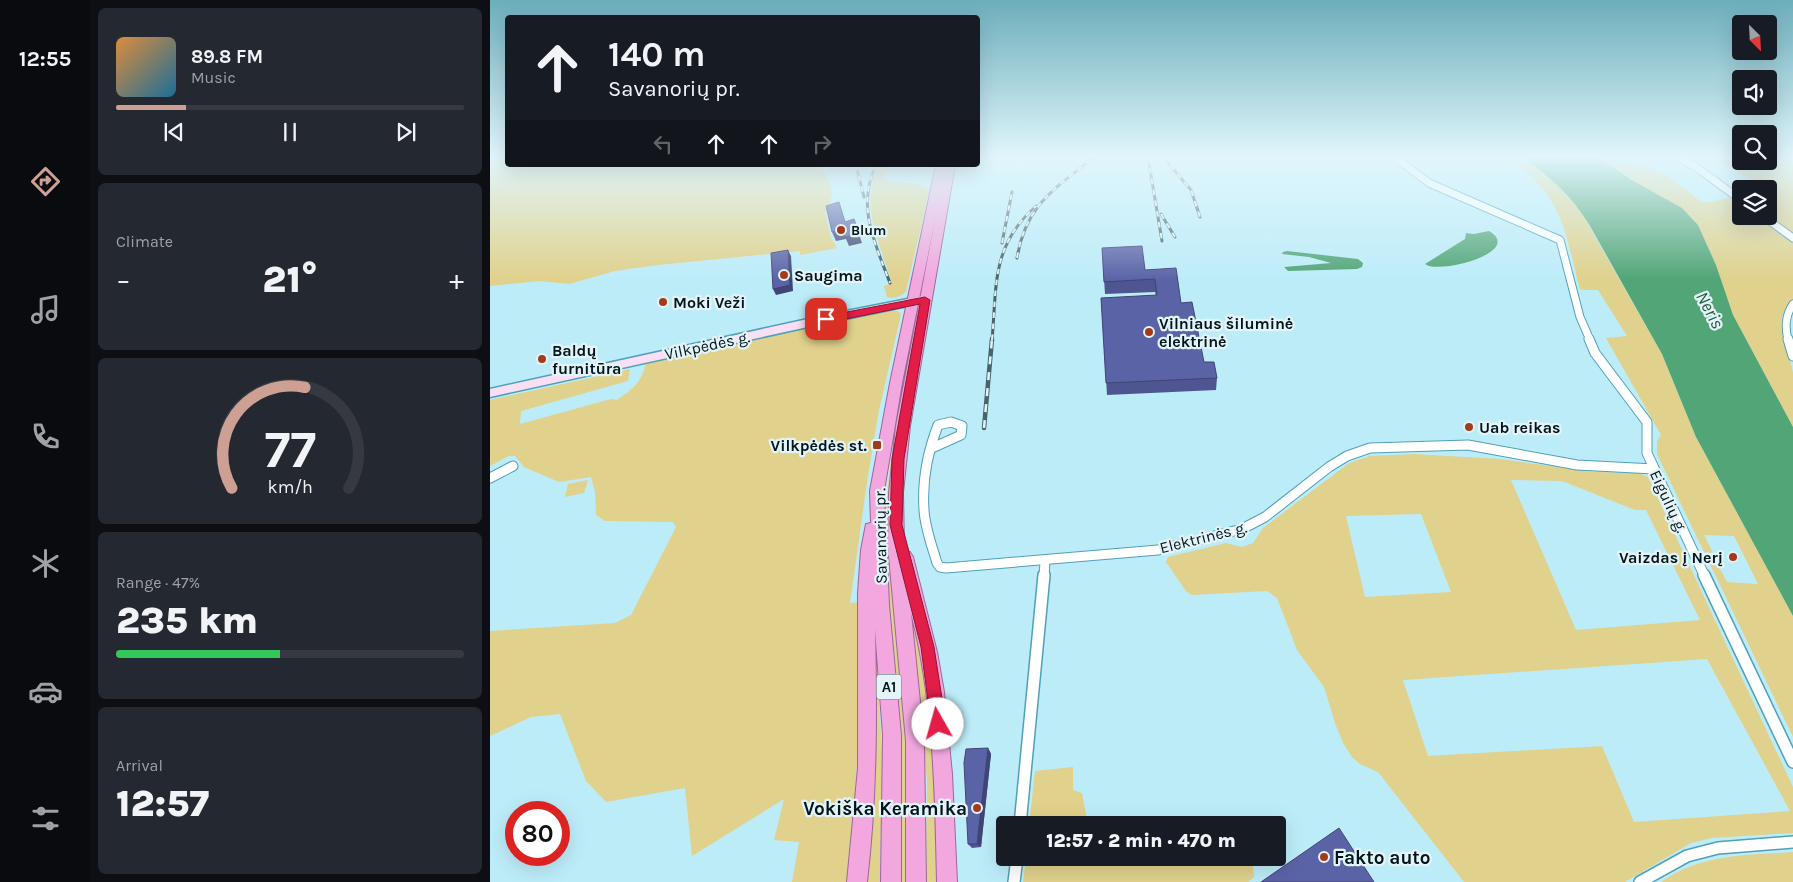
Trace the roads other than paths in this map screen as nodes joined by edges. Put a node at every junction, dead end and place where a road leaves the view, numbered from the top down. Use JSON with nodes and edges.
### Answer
{"nodes":[{"id":1,"x":936,"y":198,"type":"edge"},
{"id":2,"x":942,"y":198,"type":"edge"},
{"id":3,"x":1464,"y":198,"type":"edge"},
{"id":4,"x":1775,"y":225,"type":"edge"},
{"id":5,"x":1793,"y":238,"type":"edge"},
{"id":6,"x":919,"y":301,"type":"junction"},
{"id":7,"x":1793,"y":304,"type":"edge"},
{"id":8,"x":1793,"y":356,"type":"edge"},
{"id":9,"x":490,"y":393,"type":"edge"},
{"id":10,"x":932,"y":448,"type":"dead end"},
{"id":11,"x":513,"y":466,"type":"dead end"},
{"id":12,"x":1654,"y":469,"type":"junction"},
{"id":13,"x":490,"y":478,"type":"edge"},
{"id":14,"x":877,"y":491,"type":"junction"},
{"id":15,"x":896,"y":525,"type":"junction"},
{"id":16,"x":1045,"y":561,"type":"junction"},
{"id":17,"x":1793,"y":762,"type":"edge"},
{"id":18,"x":1021,"y":816,"type":"edge"},
{"id":19,"x":1793,"y":842,"type":"edge"},
{"id":20,"x":1016,"y":866,"type":"edge"},
{"id":21,"x":857,"y":882,"type":"edge"},
{"id":22,"x":891,"y":882,"type":"edge"},
{"id":23,"x":916,"y":882,"type":"edge"},
{"id":24,"x":947,"y":882,"type":"edge"},
{"id":25,"x":1014,"y":882,"type":"edge"},
{"id":26,"x":1640,"y":882,"type":"edge"}],
"edges":[{"from":1,"to":6,"type":"highway","name":"Savanorių pr.","number":"A1"},
{"from":2,"to":6,"type":"highway","name":"Savanorių pr.","number":"A1"},
{"from":3,"to":12,"type":"street","name":"Eigulių g."},
{"from":4,"to":5,"type":"street"},
{"from":6,"to":9,"type":"main road","name":"Vilkpėdės g."},
{"from":6,"to":14,"type":"highway","name":"Savanorių pr.","number":"A1"},
{"from":6,"to":15,"type":"highway","name":"Savanorių pr.","number":"A1"},
{"from":7,"to":8,"type":"street"},
{"from":10,"to":16,"type":"street","name":"Elektrinės g."},
{"from":11,"to":13,"type":"street"},
{"from":12,"to":16,"type":"street","name":"Elektrinės g."},
{"from":12,"to":17,"type":"street","name":"Eigulių g."},
{"from":14,"to":21,"type":"highway"},
{"from":14,"to":22,"type":"highway","name":"Savanorių pr.","number":"A1"},
{"from":15,"to":23,"type":"highway","name":"Savanorių pr.","number":"A1"},
{"from":15,"to":24,"type":"highway"},
{"from":16,"to":18,"type":"street"},
{"from":19,"to":26,"type":"street"},
{"from":20,"to":25,"type":"street"}]}
